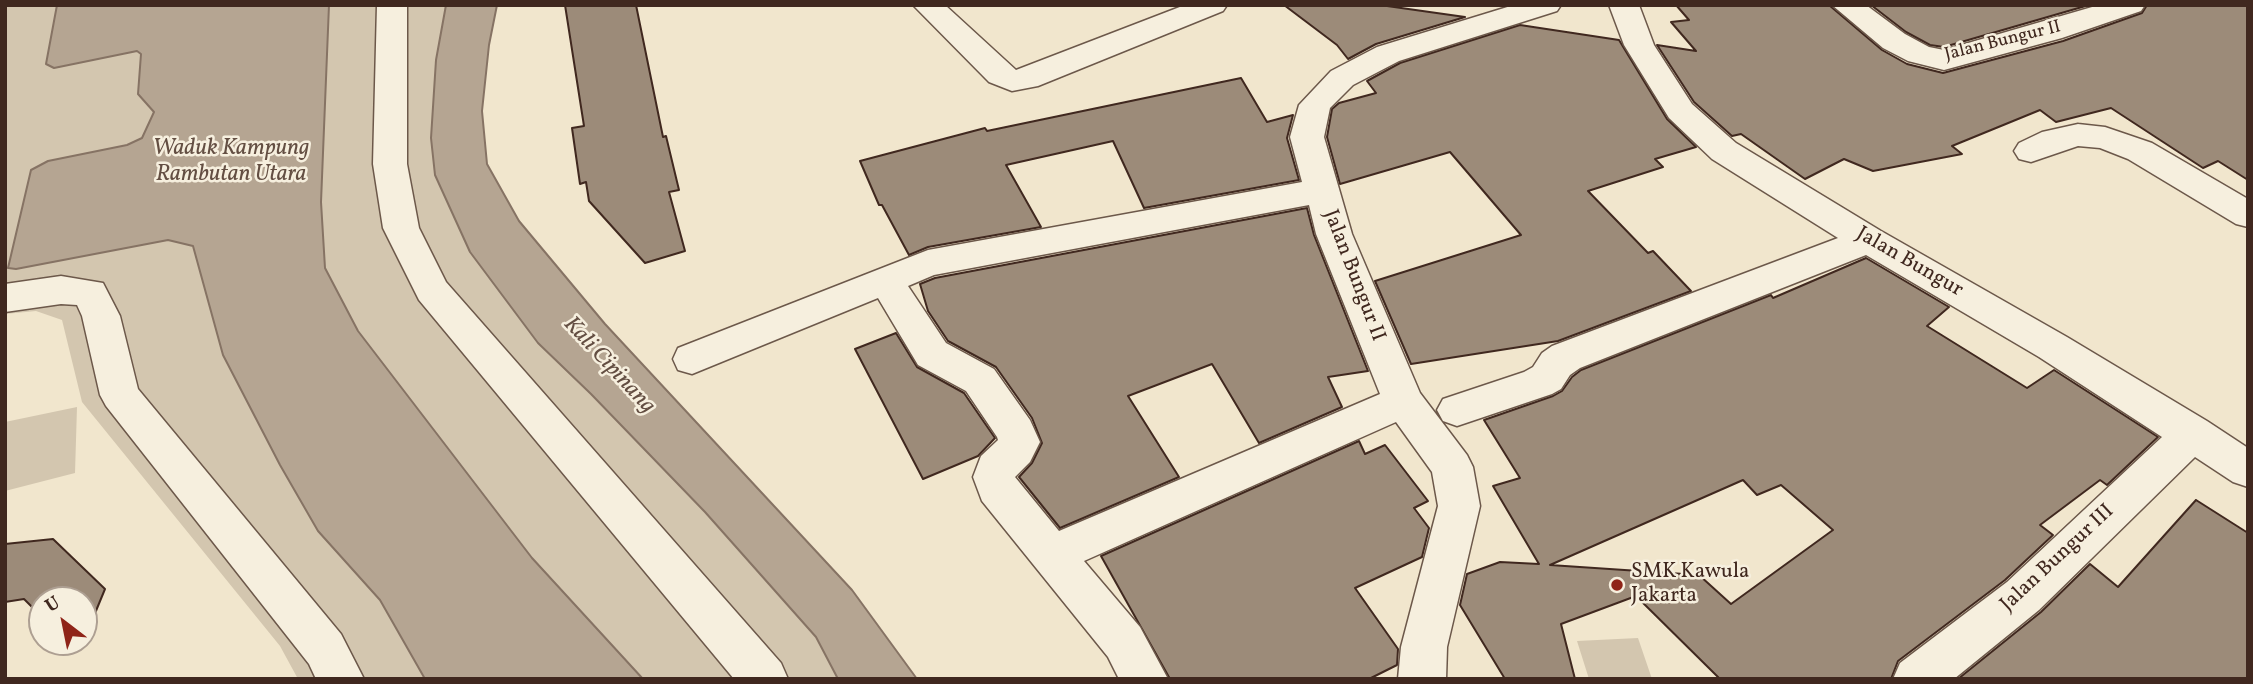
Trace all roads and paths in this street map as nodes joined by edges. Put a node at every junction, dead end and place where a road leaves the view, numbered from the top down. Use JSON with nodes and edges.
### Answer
{"nodes":[{"id":1,"x":391,"y":5,"type":"edge"},
{"id":2,"x":1212,"y":5,"type":"edge"},
{"id":3,"x":1546,"y":5,"type":"edge"},
{"id":4,"x":1623,"y":5,"type":"edge"},
{"id":5,"x":1847,"y":5,"type":"edge"},
{"id":6,"x":2130,"y":5,"type":"edge"},
{"id":7,"x":935,"y":7,"type":"edge"},
{"id":8,"x":2031,"y":150,"type":"dead end"},
{"id":9,"x":1321,"y":191,"type":"junction"},
{"id":10,"x":2248,"y":215,"type":"edge"},
{"id":11,"x":1868,"y":240,"type":"junction"},
{"id":12,"x":886,"y":281,"type":"junction"},
{"id":13,"x":5,"y":298,"type":"edge"},
{"id":14,"x":692,"y":359,"type":"dead end"},
{"id":15,"x":1403,"y":401,"type":"junction"},
{"id":16,"x":1457,"y":410,"type":"dead end"},
{"id":17,"x":2193,"y":433,"type":"junction"},
{"id":18,"x":2248,"y":470,"type":"edge"},
{"id":19,"x":1051,"y":555,"type":"junction"},
{"id":20,"x":340,"y":679,"type":"edge"},
{"id":21,"x":764,"y":679,"type":"edge"},
{"id":22,"x":1144,"y":679,"type":"edge"},
{"id":23,"x":1422,"y":679,"type":"edge"},
{"id":24,"x":1917,"y":679,"type":"edge"}],
"edges":[{"from":1,"to":21,"type":"street"},
{"from":2,"to":7,"type":"street"},
{"from":3,"to":9,"type":"street","name":"Jalan Bungur II"},
{"from":4,"to":11,"type":"street","name":"Jalan Bungur"},
{"from":5,"to":6,"type":"street","name":"Jalan Bungur II"},
{"from":8,"to":10,"type":"street"},
{"from":9,"to":12,"type":"street"},
{"from":9,"to":15,"type":"street","name":"Jalan Bungur II"},
{"from":11,"to":16,"type":"street"},
{"from":11,"to":17,"type":"street","name":"Jalan Bungur"},
{"from":12,"to":14,"type":"street"},
{"from":12,"to":19,"type":"street"},
{"from":13,"to":20,"type":"street"},
{"from":15,"to":19,"type":"street"},
{"from":15,"to":23,"type":"street","name":"Jalan Bungur II"},
{"from":17,"to":18,"type":"street","name":"Jalan Bungur"},
{"from":17,"to":24,"type":"street","name":"Jalan Bungur III"},
{"from":19,"to":22,"type":"street"}]}
